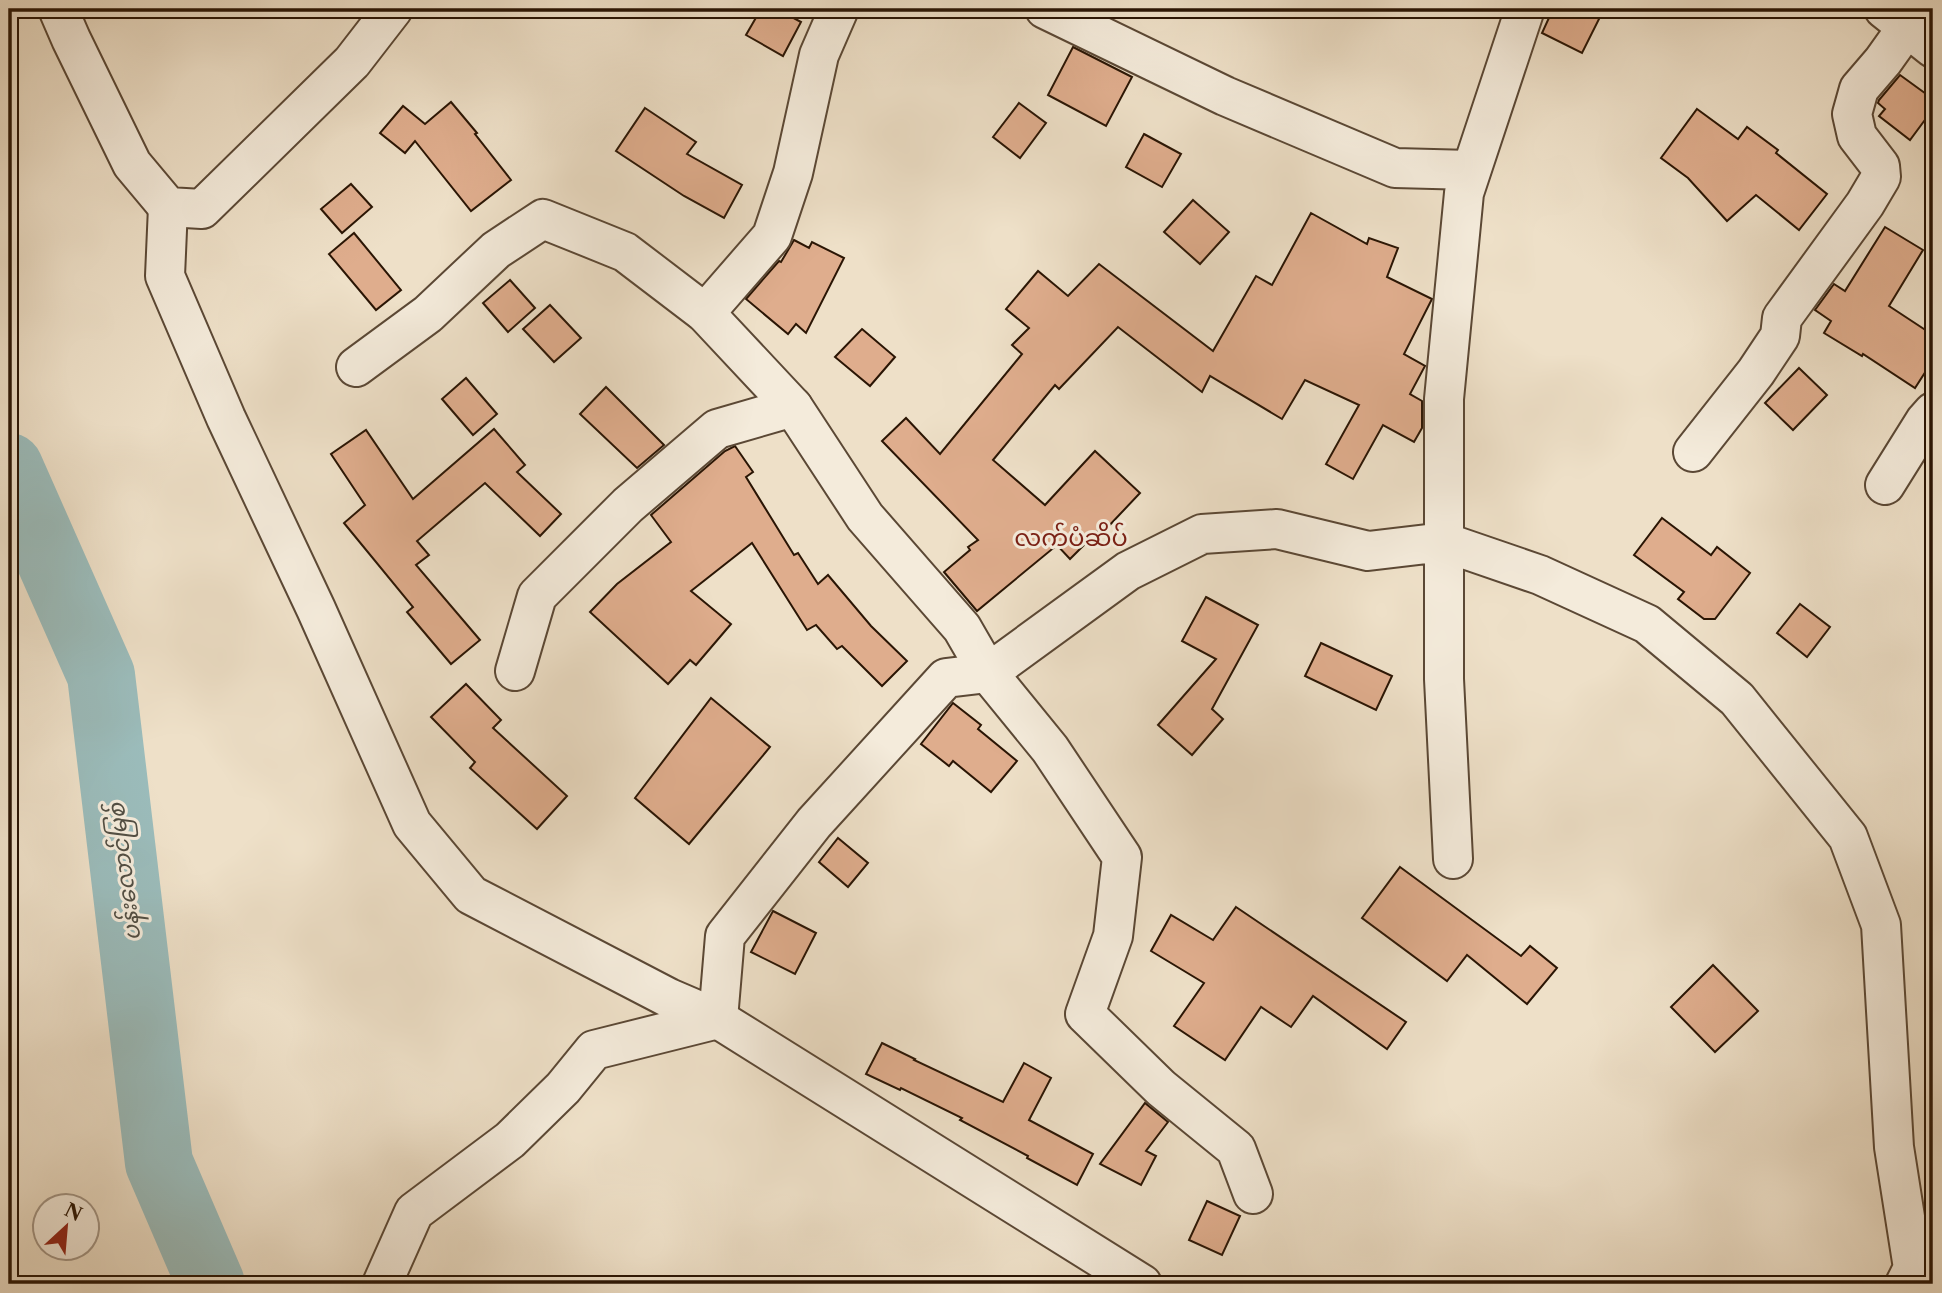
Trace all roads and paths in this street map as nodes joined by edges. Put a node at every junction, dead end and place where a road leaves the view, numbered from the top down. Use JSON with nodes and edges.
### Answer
{"nodes":[{"id":1,"x":58,"y":9,"type":"edge"},
{"id":2,"x":393,"y":9,"type":"edge"},
{"id":3,"x":838,"y":9,"type":"edge"},
{"id":4,"x":1045,"y":9,"type":"edge"},
{"id":5,"x":1525,"y":9,"type":"edge"},
{"id":6,"x":1911,"y":23,"type":"edge"},
{"id":7,"x":1471,"y":170,"type":"junction"},
{"id":8,"x":168,"y":207,"type":"junction"},
{"id":9,"x":705,"y":313,"type":"junction"},
{"id":10,"x":356,"y":367,"type":"dead end"},
{"id":11,"x":793,"y":407,"type":"junction"},
{"id":12,"x":1933,"y":412,"type":"edge"},
{"id":13,"x":1693,"y":452,"type":"dead end"},
{"id":14,"x":1885,"y":485,"type":"dead end"},
{"id":15,"x":1444,"y":542,"type":"junction"},
{"id":16,"x":515,"y":671,"type":"dead end"},
{"id":17,"x":988,"y":673,"type":"junction"},
{"id":18,"x":1453,"y":859,"type":"dead end"},
{"id":19,"x":718,"y":1019,"type":"junction"},
{"id":20,"x":1254,"y":1194,"type":"dead end"},
{"id":21,"x":382,"y":1284,"type":"edge"},
{"id":22,"x":1142,"y":1284,"type":"edge"},
{"id":23,"x":1905,"y":1284,"type":"edge"}],
"edges":[{"from":1,"to":8,"type":"street"},
{"from":2,"to":8,"type":"street"},
{"from":3,"to":9,"type":"street"},
{"from":4,"to":7,"type":"street"},
{"from":5,"to":7,"type":"street"},
{"from":6,"to":13,"type":"street"},
{"from":7,"to":15,"type":"street"},
{"from":8,"to":19,"type":"street"},
{"from":9,"to":10,"type":"street"},
{"from":9,"to":11,"type":"street"},
{"from":11,"to":16,"type":"street"},
{"from":11,"to":17,"type":"street"},
{"from":12,"to":14,"type":"street"},
{"from":15,"to":17,"type":"street"},
{"from":15,"to":18,"type":"street"},
{"from":15,"to":23,"type":"street"},
{"from":17,"to":19,"type":"street"},
{"from":17,"to":20,"type":"street"},
{"from":19,"to":21,"type":"street"},
{"from":19,"to":22,"type":"street"}]}
